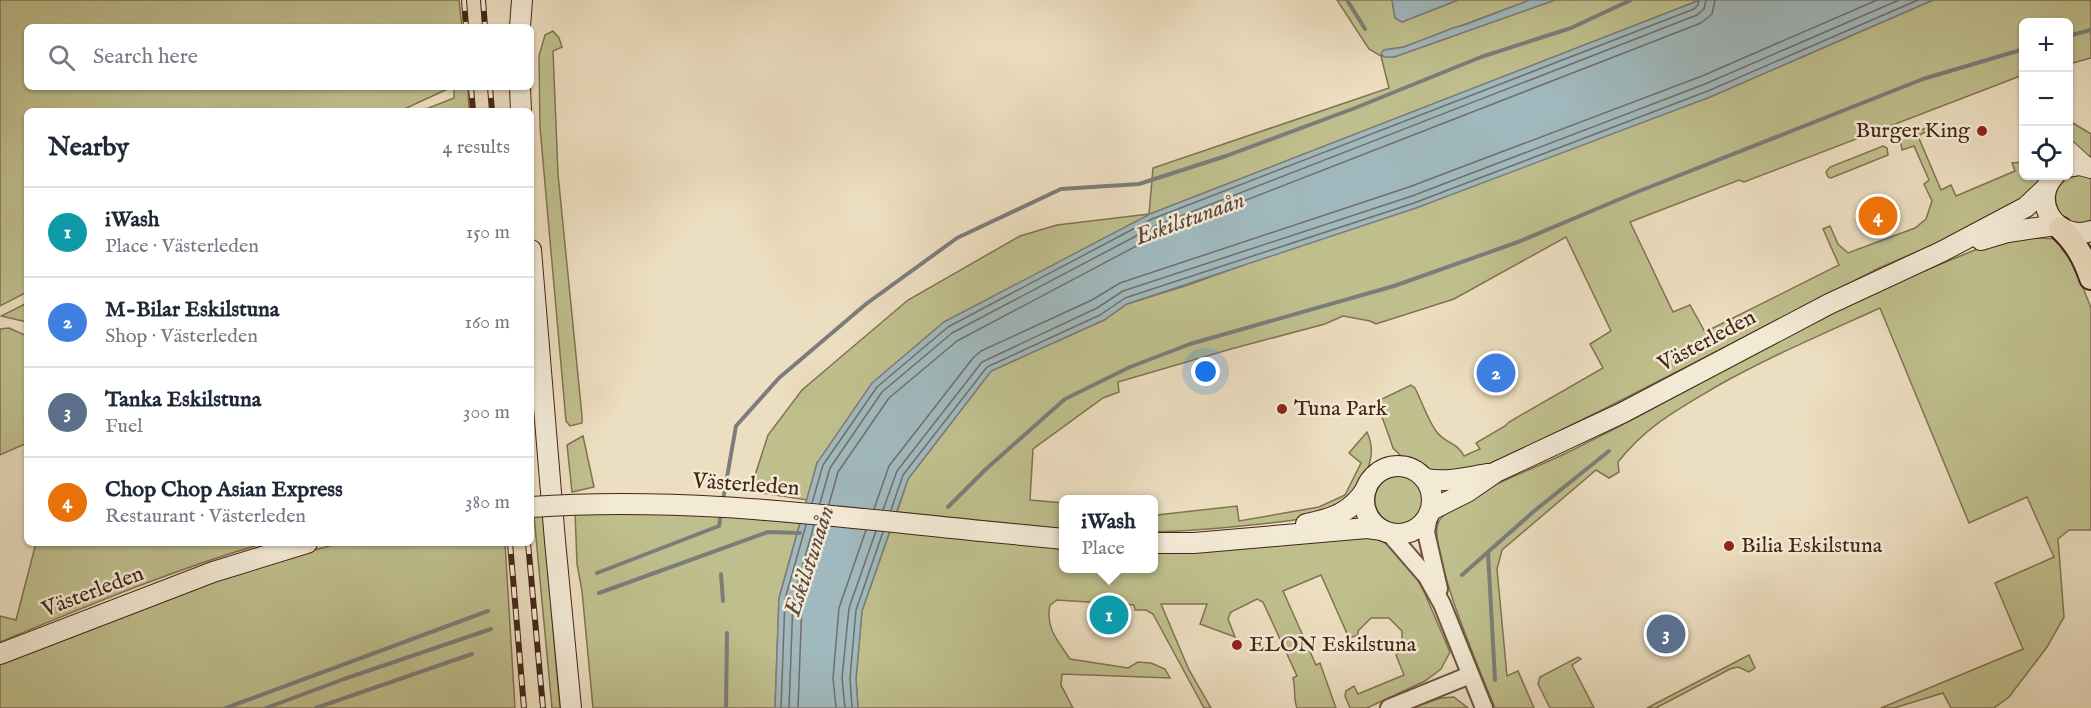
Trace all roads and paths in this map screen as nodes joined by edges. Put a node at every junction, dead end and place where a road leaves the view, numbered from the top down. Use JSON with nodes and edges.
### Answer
{"nodes":[{"id":1,"x":522,"y":0,"type":"edge"},
{"id":2,"x":520,"y":24,"type":"edge"},
{"id":3,"x":520,"y":90,"type":"edge"},
{"id":4,"x":521,"y":108,"type":"edge"},
{"id":5,"x":2073,"y":151,"type":"edge"},
{"id":6,"x":2073,"y":166,"type":"edge"},
{"id":7,"x":2091,"y":167,"type":"edge"},
{"id":8,"x":2051,"y":180,"type":"edge"},
{"id":9,"x":2058,"y":226,"type":"junction"},
{"id":10,"x":2091,"y":231,"type":"edge"},
{"id":11,"x":1941,"y":252,"type":"junction"},
{"id":12,"x":2091,"y":278,"type":"edge"},
{"id":13,"x":534,"y":286,"type":"edge"},
{"id":14,"x":1496,"y":472,"type":"junction"},
{"id":15,"x":1426,"y":479,"type":"junction"},
{"id":16,"x":1366,"y":489,"type":"junction"},
{"id":17,"x":534,"y":507,"type":"edge"},
{"id":18,"x":1430,"y":513,"type":"junction"},
{"id":19,"x":1386,"y":531,"type":"junction"},
{"id":20,"x":1263,"y":536,"type":"junction"},
{"id":21,"x":1059,"y":539,"type":"edge"},
{"id":22,"x":1158,"y":543,"type":"edge"},
{"id":23,"x":297,"y":546,"type":"edge"},
{"id":24,"x":1442,"y":604,"type":"junction"},
{"id":25,"x":0,"y":654,"type":"edge"},
{"id":26,"x":1470,"y":675,"type":"junction"},
{"id":27,"x":571,"y":708,"type":"edge"},
{"id":28,"x":1389,"y":708,"type":"edge"},
{"id":29,"x":1484,"y":708,"type":"edge"}],
"edges":[{"from":1,"to":2,"type":"main road"},
{"from":3,"to":4,"type":"main road"},
{"from":5,"to":7,"type":"street"},
{"from":6,"to":7,"type":"main road"},
{"from":8,"to":9,"type":"main road"},
{"from":8,"to":11,"type":"main road","name":"Västerleden"},
{"from":9,"to":10,"type":"main road","name":"Västerleden"},
{"from":9,"to":11,"type":"main road","name":"Västerleden"},
{"from":9,"to":12,"type":"highway"},
{"from":11,"to":14,"type":"main road","name":"Västerleden"},
{"from":13,"to":27,"type":"main road"},
{"from":14,"to":15,"type":"main road","name":"Västerleden"},
{"from":14,"to":18,"type":"main road","name":"Västerleden"},
{"from":15,"to":16,"type":"main road"},
{"from":15,"to":18,"type":"main road"},
{"from":16,"to":19,"type":"main road"},
{"from":16,"to":20,"type":"main road"},
{"from":17,"to":21,"type":"main road","name":"Västerleden","bridge":true},
{"from":18,"to":19,"type":"main road"},
{"from":18,"to":24,"type":"street"},
{"from":19,"to":20,"type":"main road"},
{"from":19,"to":24,"type":"street"},
{"from":20,"to":22,"type":"main road"},
{"from":23,"to":25,"type":"main road","name":"Västerleden"},
{"from":24,"to":26,"type":"street"},
{"from":26,"to":28,"type":"street"},
{"from":26,"to":29,"type":"street"}]}
